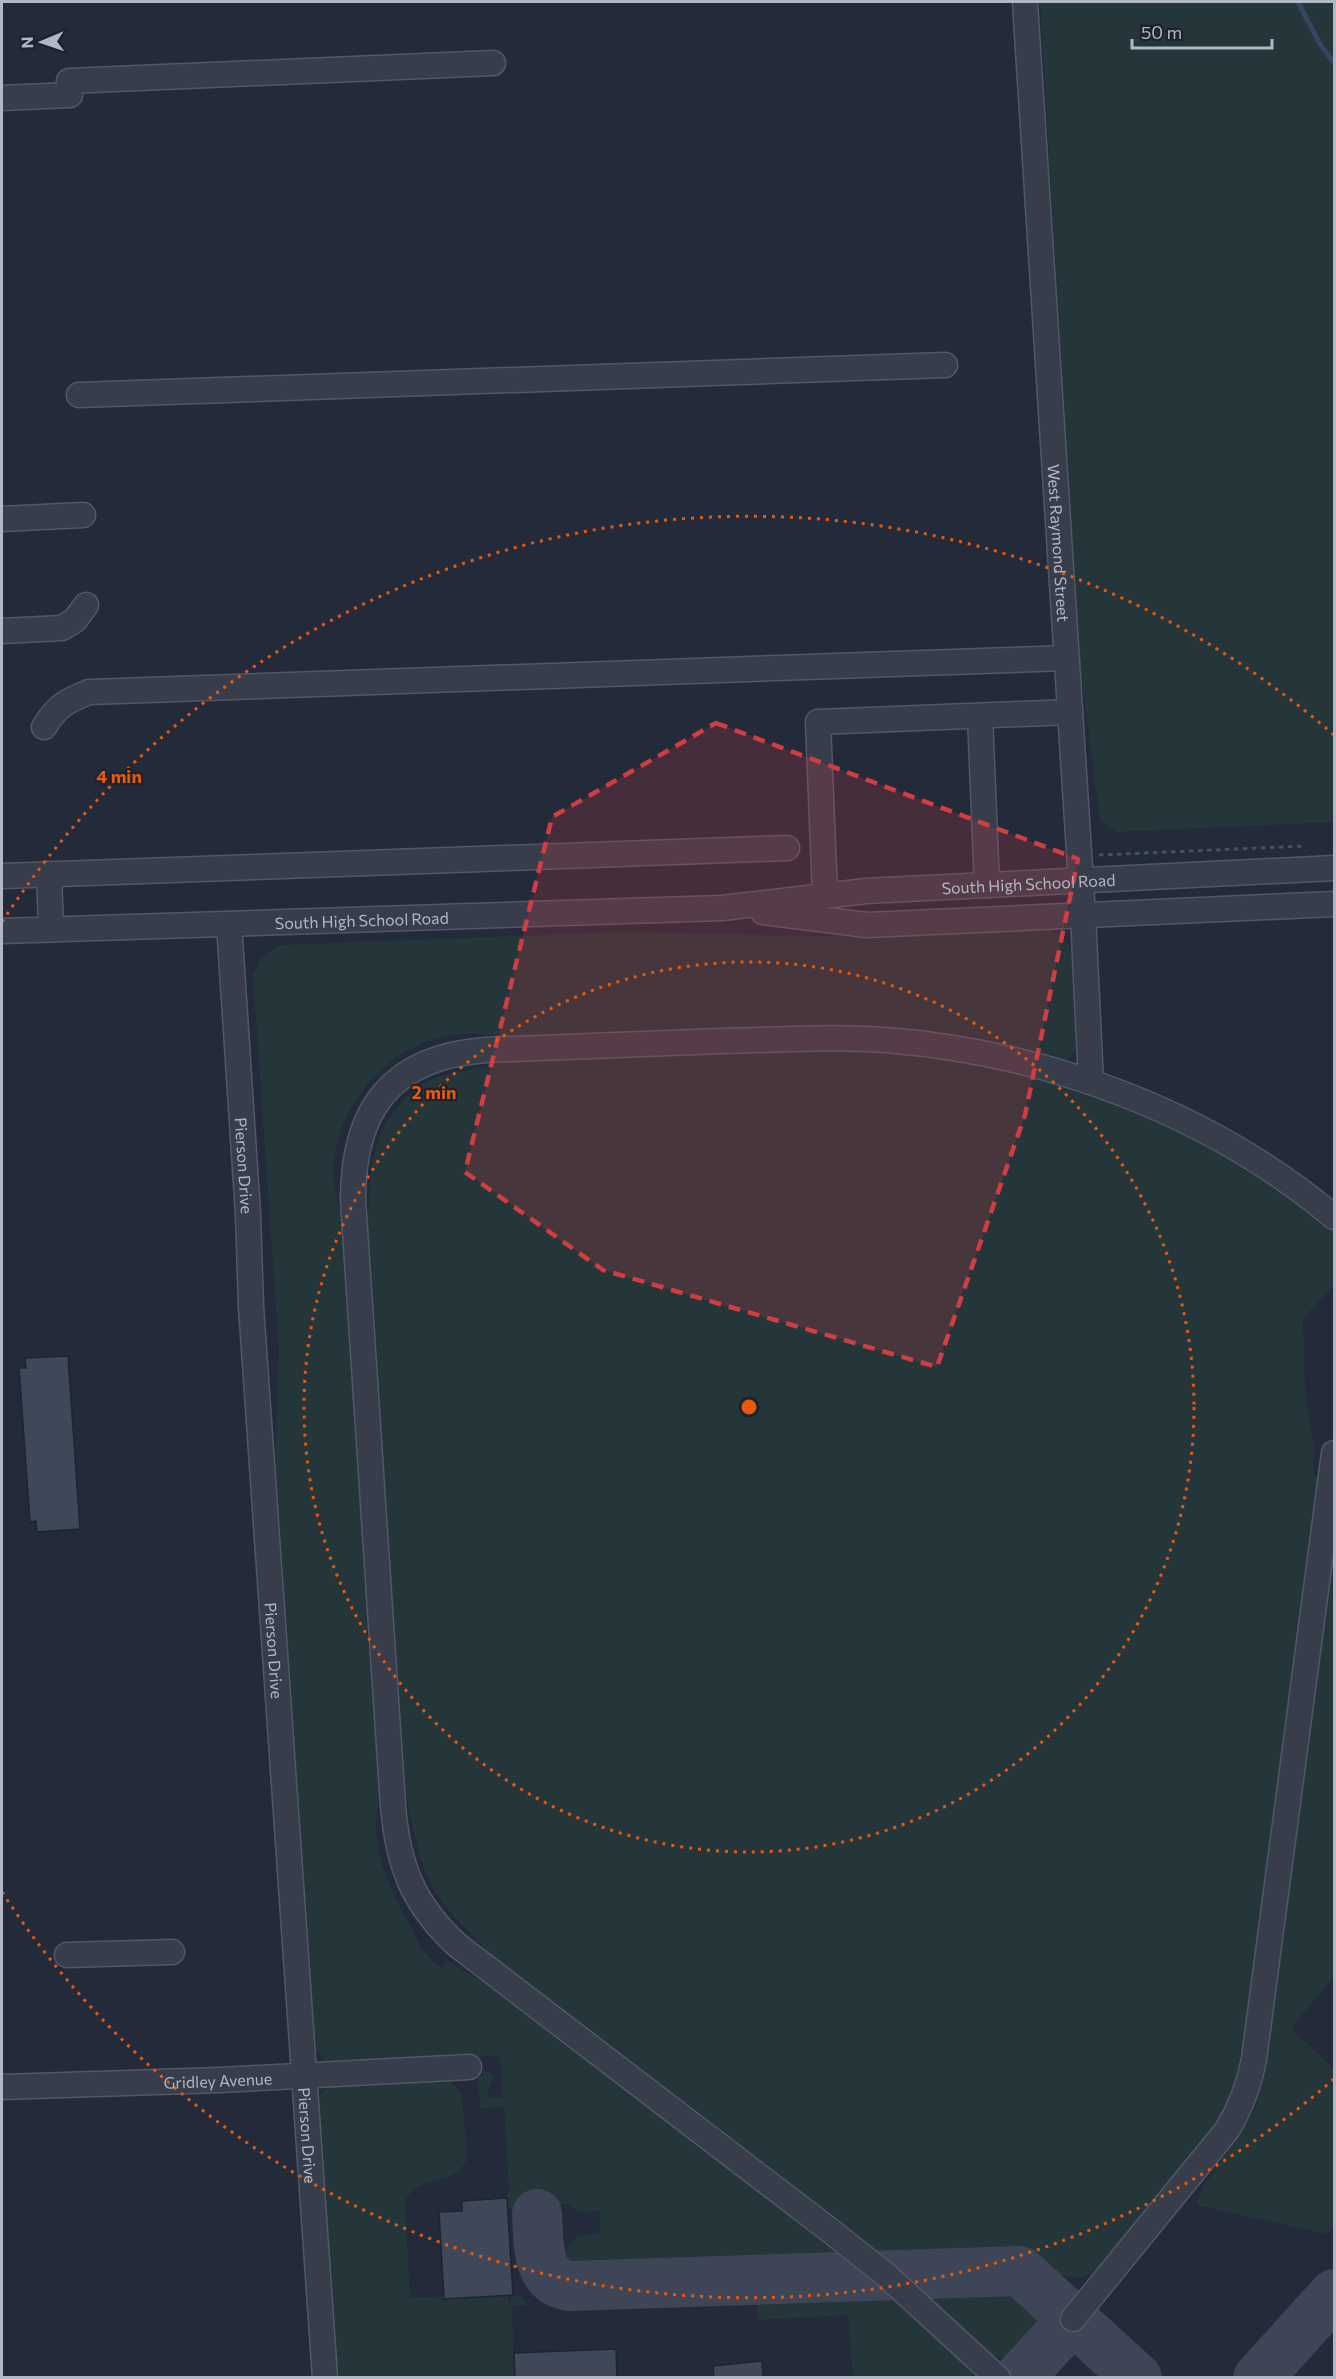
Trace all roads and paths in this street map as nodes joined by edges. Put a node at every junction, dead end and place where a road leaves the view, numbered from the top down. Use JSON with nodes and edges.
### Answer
{"nodes":[{"id":1,"x":1025,"y":2,"type":"edge"},
{"id":2,"x":492,"y":63,"type":"dead end"},
{"id":3,"x":2,"y":98,"type":"edge"},
{"id":4,"x":945,"y":365,"type":"dead end"},
{"id":5,"x":80,"y":395,"type":"dead end"},
{"id":6,"x":83,"y":515,"type":"dead end"},
{"id":7,"x":2,"y":519,"type":"edge"},
{"id":8,"x":86,"y":605,"type":"dead end"},
{"id":9,"x":2,"y":631,"type":"edge"},
{"id":10,"x":1066,"y":658,"type":"junction"},
{"id":11,"x":1070,"y":712,"type":"junction"},
{"id":12,"x":980,"y":716,"type":"junction"},
{"id":13,"x":44,"y":727,"type":"dead end"},
{"id":14,"x":1311,"y":846,"type":"dead end"},
{"id":15,"x":787,"y":848,"type":"dead end"},
{"id":16,"x":1079,"y":855,"type":"junction"},
{"id":17,"x":1335,"y":868,"type":"edge"},
{"id":18,"x":50,"y":874,"type":"junction"},
{"id":19,"x":2,"y":876,"type":"edge"},
{"id":20,"x":1081,"y":881,"type":"junction"},
{"id":21,"x":987,"y":885,"type":"junction"},
{"id":22,"x":825,"y":896,"type":"junction"},
{"id":23,"x":1335,"y":904,"type":"edge"},
{"id":24,"x":722,"y":908,"type":"junction"},
{"id":25,"x":1083,"y":915,"type":"junction"},
{"id":26,"x":229,"y":924,"type":"junction"},
{"id":27,"x":51,"y":929,"type":"junction"},
{"id":28,"x":2,"y":931,"type":"edge"},
{"id":29,"x":1091,"y":1082,"type":"junction"},
{"id":30,"x":1335,"y":1217,"type":"edge"},
{"id":31,"x":1335,"y":1454,"type":"edge"},
{"id":32,"x":171,"y":1952,"type":"dead end"},
{"id":33,"x":67,"y":1955,"type":"dead end"},
{"id":34,"x":469,"y":2067,"type":"dead end"},
{"id":35,"x":304,"y":2075,"type":"junction"},
{"id":36,"x":2,"y":2087,"type":"edge"},
{"id":37,"x":1073,"y":2319,"type":"dead end"},
{"id":38,"x":325,"y":2378,"type":"edge"},
{"id":39,"x":998,"y":2378,"type":"edge"}],
"edges":[{"from":1,"to":10,"type":"street","name":"West Raymond Street"},
{"from":2,"to":3,"type":"street"},
{"from":4,"to":5,"type":"street"},
{"from":6,"to":7,"type":"street"},
{"from":8,"to":9,"type":"street"},
{"from":10,"to":11,"type":"street","name":"West Raymond Street"},
{"from":10,"to":13,"type":"street"},
{"from":11,"to":12,"type":"street"},
{"from":11,"to":16,"type":"street","name":"West Raymond Street"},
{"from":12,"to":21,"type":"street"},
{"from":12,"to":22,"type":"street"},
{"from":14,"to":16,"type":"path"},
{"from":15,"to":18,"type":"street"},
{"from":16,"to":20,"type":"street","name":"West Raymond Street"},
{"from":17,"to":20,"type":"street","name":"South High School Road"},
{"from":18,"to":19,"type":"street"},
{"from":18,"to":27,"type":"street"},
{"from":20,"to":21,"type":"street","name":"South High School Road"},
{"from":20,"to":25,"type":"street","name":"West Raymond Street"},
{"from":21,"to":22,"type":"street","name":"South High School Road"},
{"from":22,"to":24,"type":"street","name":"South High School Road"},
{"from":23,"to":25,"type":"street","name":"South High School Road"},
{"from":24,"to":25,"type":"street","name":"South High School Road"},
{"from":24,"to":26,"type":"street","name":"South High School Road"},
{"from":25,"to":29,"type":"street","name":"West Raymond Street"},
{"from":26,"to":27,"type":"street","name":"South High School Road"},
{"from":26,"to":35,"type":"street","name":"Pierson Drive"},
{"from":27,"to":28,"type":"street","name":"South High School Road"},
{"from":29,"to":30,"type":"street"},
{"from":29,"to":39,"type":"street"},
{"from":31,"to":37,"type":"street"},
{"from":32,"to":33,"type":"street"},
{"from":34,"to":35,"type":"street","name":"Gridley Avenue"},
{"from":35,"to":36,"type":"street","name":"Gridley Avenue"},
{"from":35,"to":38,"type":"street","name":"Pierson Drive"}]}
